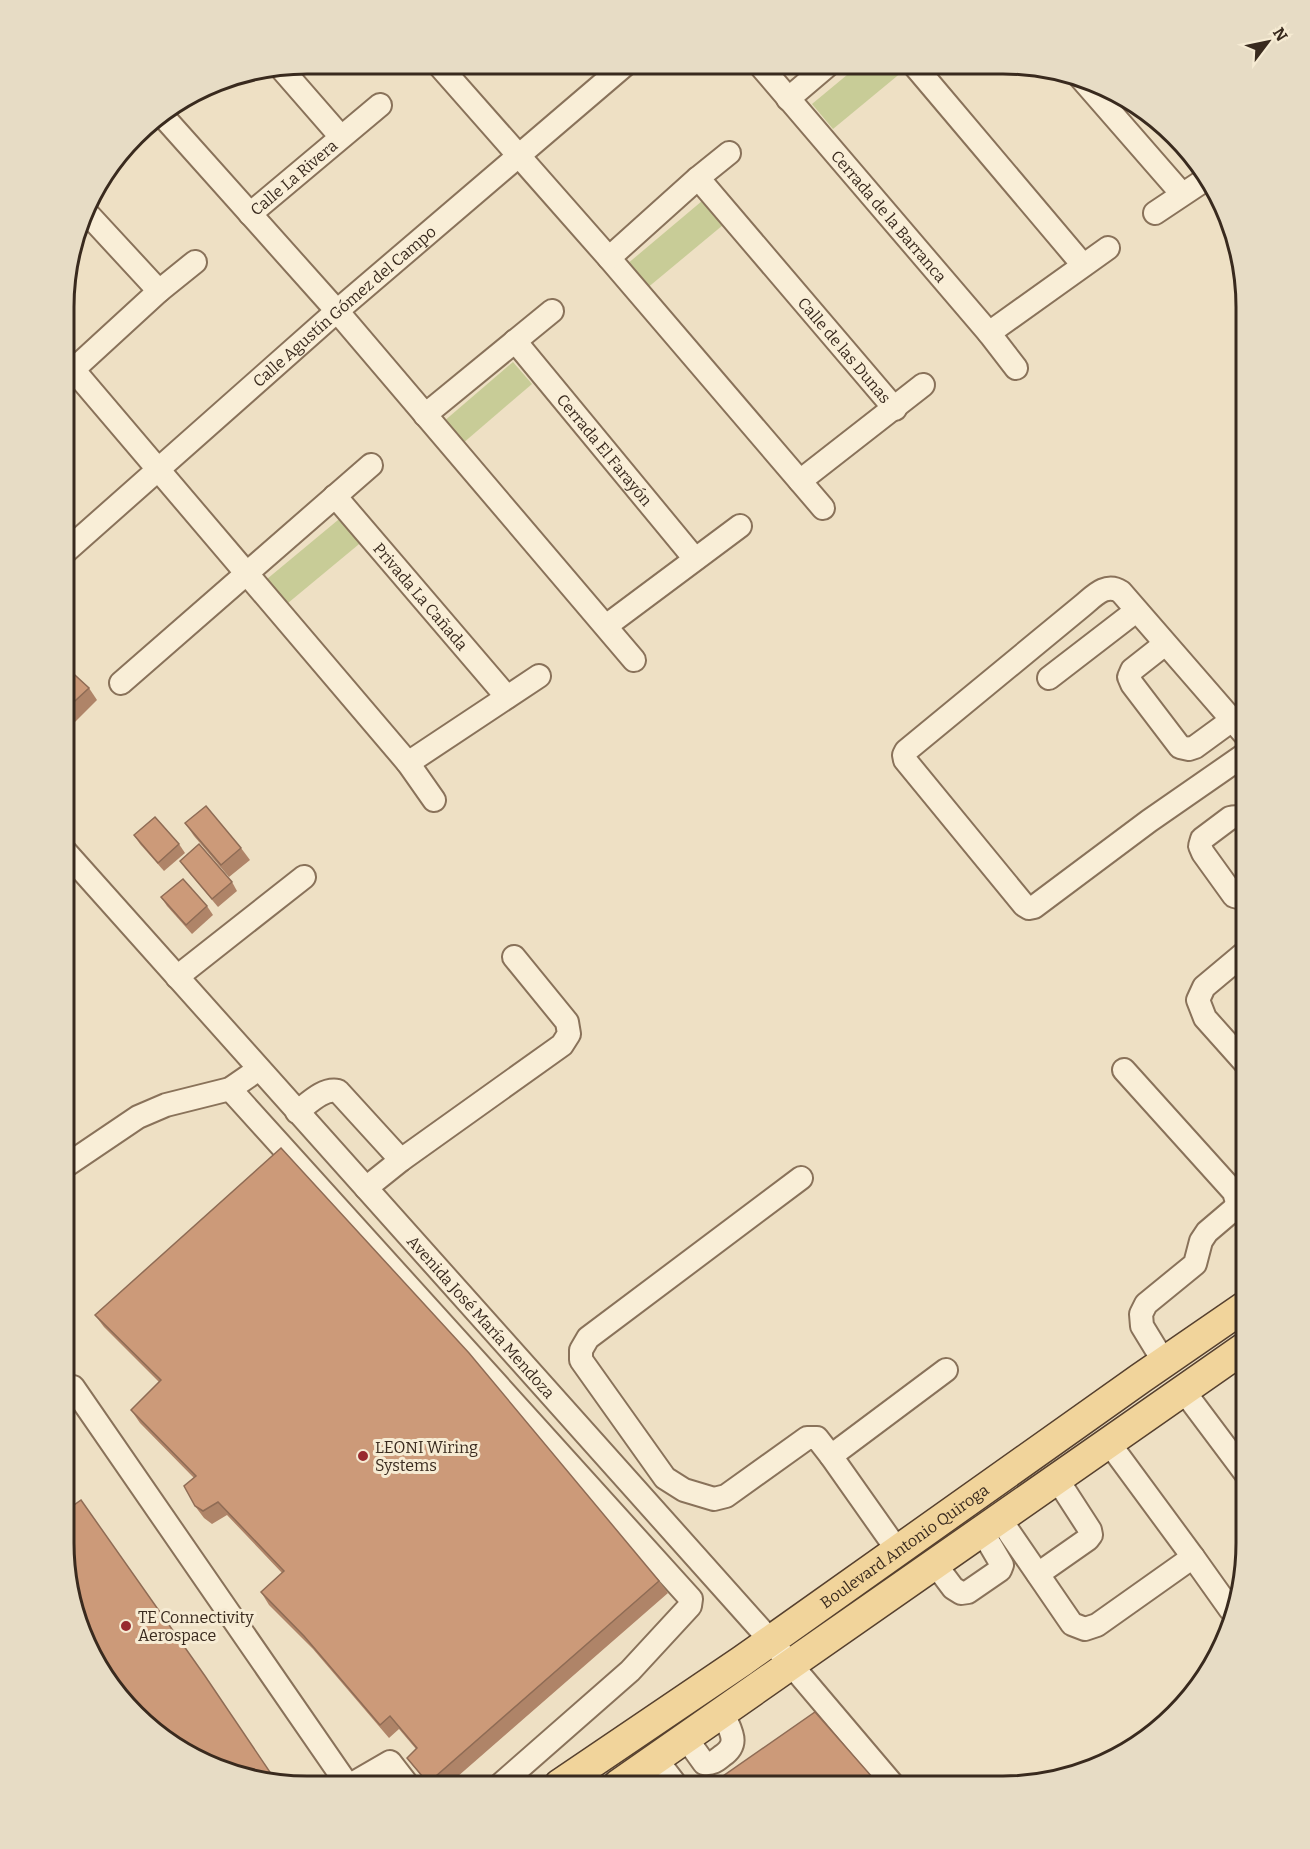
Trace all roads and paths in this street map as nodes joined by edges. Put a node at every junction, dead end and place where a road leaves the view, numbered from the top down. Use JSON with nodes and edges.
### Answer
{"nodes":[{"id":1,"x":286,"y":74,"type":"edge"},
{"id":2,"x":446,"y":74,"type":"edge"},
{"id":3,"x":614,"y":74,"type":"edge"},
{"id":4,"x":767,"y":74,"type":"edge"},
{"id":5,"x":817,"y":74,"type":"edge"},
{"id":6,"x":922,"y":74,"type":"edge"},
{"id":7,"x":1092,"y":91,"type":"edge"},
{"id":8,"x":788,"y":99,"type":"junction"},
{"id":9,"x":380,"y":105,"type":"dead end"},
{"id":10,"x":167,"y":121,"type":"edge"},
{"id":11,"x":341,"y":137,"type":"junction"},
{"id":12,"x":729,"y":153,"type":"dead end"},
{"id":13,"x":518,"y":157,"type":"junction"},
{"id":14,"x":698,"y":178,"type":"junction"},
{"id":15,"x":1200,"y":183,"type":"edge"},
{"id":16,"x":1182,"y":194,"type":"junction"},
{"id":17,"x":1155,"y":213,"type":"dead end"},
{"id":18,"x":250,"y":214,"type":"junction"},
{"id":19,"x":91,"y":217,"type":"edge"},
{"id":20,"x":1108,"y":248,"type":"dead end"},
{"id":21,"x":609,"y":258,"type":"junction"},
{"id":22,"x":195,"y":262,"type":"dead end"},
{"id":23,"x":1083,"y":265,"type":"junction"},
{"id":24,"x":159,"y":291,"type":"junction"},
{"id":25,"x":337,"y":311,"type":"junction"},
{"id":26,"x":552,"y":311,"type":"dead end"},
{"id":27,"x":989,"y":333,"type":"junction"},
{"id":28,"x":515,"y":341,"type":"junction"},
{"id":29,"x":74,"y":361,"type":"edge"},
{"id":30,"x":1016,"y":368,"type":"dead end"},
{"id":31,"x":74,"y":371,"type":"edge"},
{"id":32,"x":923,"y":385,"type":"dead end"},
{"id":33,"x":895,"y":409,"type":"junction"},
{"id":34,"x":425,"y":415,"type":"junction"},
{"id":35,"x":371,"y":465,"type":"dead end"},
{"id":36,"x":158,"y":469,"type":"junction"},
{"id":37,"x":800,"y":481,"type":"junction"},
{"id":38,"x":335,"y":496,"type":"junction"},
{"id":39,"x":823,"y":508,"type":"dead end"},
{"id":40,"x":740,"y":526,"type":"dead end"},
{"id":41,"x":74,"y":544,"type":"edge"},
{"id":42,"x":695,"y":559,"type":"junction"},
{"id":43,"x":247,"y":573,"type":"junction"},
{"id":44,"x":1137,"y":611,"type":"junction"},
{"id":45,"x":606,"y":626,"type":"junction"},
{"id":46,"x":1165,"y":644,"type":"junction"},
{"id":47,"x":634,"y":660,"type":"dead end"},
{"id":48,"x":539,"y":676,"type":"dead end"},
{"id":49,"x":1049,"y":678,"type":"dead end"},
{"id":50,"x":121,"y":683,"type":"dead end"},
{"id":51,"x":507,"y":698,"type":"junction"},
{"id":52,"x":1232,"y":720,"type":"junction"},
{"id":53,"x":1236,"y":725,"type":"edge"},
{"id":54,"x":1236,"y":761,"type":"edge"},
{"id":55,"x":408,"y":764,"type":"junction"},
{"id":56,"x":434,"y":800,"type":"dead end"},
{"id":57,"x":1236,"y":817,"type":"edge"},
{"id":58,"x":74,"y":861,"type":"edge"},
{"id":59,"x":304,"y":877,"type":"dead end"},
{"id":60,"x":1236,"y":896,"type":"edge"},
{"id":61,"x":514,"y":957,"type":"dead end"},
{"id":62,"x":1236,"y":960,"type":"edge"},
{"id":63,"x":177,"y":977,"type":"junction"},
{"id":64,"x":1236,"y":1053,"type":"edge"},
{"id":65,"x":259,"y":1070,"type":"junction"},
{"id":66,"x":1124,"y":1070,"type":"dead end"},
{"id":67,"x":230,"y":1089,"type":"junction"},
{"id":68,"x":297,"y":1112,"type":"junction"},
{"id":69,"x":74,"y":1160,"type":"edge"},
{"id":70,"x":401,"y":1160,"type":"junction"},
{"id":71,"x":801,"y":1178,"type":"dead end"},
{"id":72,"x":366,"y":1188,"type":"junction"},
{"id":73,"x":1236,"y":1199,"type":"edge"},
{"id":74,"x":1236,"y":1204,"type":"edge"},
{"id":75,"x":1236,"y":1312,"type":"edge"},
{"id":76,"x":1236,"y":1353,"type":"edge"},
{"id":77,"x":1164,"y":1362,"type":"junction"},
{"id":78,"x":946,"y":1370,"type":"dead end"},
{"id":79,"x":74,"y":1388,"type":"edge"},
{"id":80,"x":1183,"y":1390,"type":"junction"},
{"id":81,"x":1109,"y":1443,"type":"junction"},
{"id":82,"x":831,"y":1456,"type":"junction"},
{"id":83,"x":1236,"y":1461,"type":"edge"},
{"id":84,"x":1057,"y":1479,"type":"junction"},
{"id":85,"x":991,"y":1525,"type":"junction"},
{"id":86,"x":898,"y":1551,"type":"junction"},
{"id":87,"x":1193,"y":1557,"type":"junction"},
{"id":88,"x":935,"y":1564,"type":"junction"},
{"id":89,"x":1038,"y":1574,"type":"junction"},
{"id":90,"x":1228,"y":1606,"type":"edge"},
{"id":91,"x":771,"y":1641,"type":"junction"},
{"id":92,"x":791,"y":1665,"type":"junction"},
{"id":93,"x":656,"y":1759,"type":"junction"},
{"id":94,"x":343,"y":1776,"type":"edge"},
{"id":95,"x":366,"y":1776,"type":"edge"},
{"id":96,"x":401,"y":1776,"type":"edge"},
{"id":97,"x":510,"y":1776,"type":"edge"},
{"id":98,"x":572,"y":1776,"type":"edge"},
{"id":99,"x":631,"y":1776,"type":"edge"},
{"id":100,"x":669,"y":1776,"type":"edge"},
{"id":101,"x":885,"y":1776,"type":"edge"}],
"edges":[{"from":1,"to":11,"type":"street","name":"Calle La Rivera"},
{"from":2,"to":13,"type":"street"},
{"from":3,"to":13,"type":"street","name":"Calle Agustín Gómez del Campo"},
{"from":4,"to":8,"type":"street","name":"Cerrada de la Barranca"},
{"from":5,"to":8,"type":"street"},
{"from":6,"to":23,"type":"street"},
{"from":7,"to":16,"type":"street"},
{"from":8,"to":27,"type":"street","name":"Cerrada de la Barranca"},
{"from":9,"to":11,"type":"street"},
{"from":10,"to":18,"type":"street","name":"Calle La Rivera"},
{"from":11,"to":18,"type":"street","name":"Calle La Rivera"},
{"from":12,"to":14,"type":"street"},
{"from":13,"to":21,"type":"street"},
{"from":13,"to":25,"type":"street","name":"Calle Agustín Gómez del Campo"},
{"from":14,"to":21,"type":"street"},
{"from":14,"to":33,"type":"street","name":"Calle de las Dunas"},
{"from":15,"to":16,"type":"street"},
{"from":16,"to":17,"type":"street"},
{"from":18,"to":25,"type":"street"},
{"from":19,"to":24,"type":"street"},
{"from":20,"to":23,"type":"street"},
{"from":21,"to":37,"type":"street"},
{"from":22,"to":24,"type":"street"},
{"from":23,"to":27,"type":"street"},
{"from":24,"to":29,"type":"street"},
{"from":25,"to":34,"type":"street"},
{"from":25,"to":36,"type":"street","name":"Calle Agustín Gómez del Campo"},
{"from":26,"to":28,"type":"street"},
{"from":27,"to":30,"type":"street","name":"Cerrada de la Barranca"},
{"from":28,"to":34,"type":"street"},
{"from":28,"to":42,"type":"street","name":"Cerrada El Farayón"},
{"from":31,"to":36,"type":"street"},
{"from":32,"to":33,"type":"street"},
{"from":33,"to":37,"type":"street","name":"Calle de las Dunas"},
{"from":34,"to":45,"type":"street"},
{"from":35,"to":38,"type":"street"},
{"from":36,"to":41,"type":"street","name":"Calle Agustín Gómez del Campo"},
{"from":36,"to":43,"type":"street"},
{"from":37,"to":39,"type":"street"},
{"from":38,"to":43,"type":"street"},
{"from":38,"to":51,"type":"street","name":"Privada La Cañada"},
{"from":40,"to":42,"type":"street"},
{"from":42,"to":45,"type":"street"},
{"from":43,"to":50,"type":"street"},
{"from":43,"to":55,"type":"street"},
{"from":44,"to":46,"type":"street"},
{"from":44,"to":49,"type":"street"},
{"from":44,"to":54,"type":"street"},
{"from":45,"to":47,"type":"street"},
{"from":46,"to":52,"type":"street"},
{"from":46,"to":52,"type":"street"},
{"from":48,"to":51,"type":"street"},
{"from":51,"to":55,"type":"street"},
{"from":52,"to":53,"type":"street"},
{"from":55,"to":56,"type":"street"},
{"from":57,"to":60,"type":"street"},
{"from":58,"to":63,"type":"street","name":"Avenida José María Mendoza"},
{"from":59,"to":63,"type":"street"},
{"from":61,"to":70,"type":"street"},
{"from":62,"to":64,"type":"street"},
{"from":63,"to":65,"type":"street","name":"Avenida José María Mendoza"},
{"from":65,"to":67,"type":"street"},
{"from":65,"to":68,"type":"street","name":"Avenida José María Mendoza"},
{"from":66,"to":73,"type":"street"},
{"from":67,"to":69,"type":"street"},
{"from":67,"to":97,"type":"street"},
{"from":68,"to":70,"type":"street"},
{"from":68,"to":72,"type":"street","name":"Avenida José María Mendoza"},
{"from":70,"to":72,"type":"street"},
{"from":71,"to":82,"type":"street"},
{"from":72,"to":91,"type":"street","name":"Avenida José María Mendoza"},
{"from":74,"to":77,"type":"street"},
{"from":75,"to":77,"type":"main road","name":"Boulevard Antonio Quiroga"},
{"from":76,"to":80,"type":"main road","name":"Boulevard Antonio Quiroga"},
{"from":77,"to":86,"type":"main road","name":"Boulevard Antonio Quiroga"},
{"from":78,"to":82,"type":"street"},
{"from":79,"to":94,"type":"street"},
{"from":80,"to":81,"type":"main road","name":"Boulevard Antonio Quiroga"},
{"from":80,"to":83,"type":"street"},
{"from":81,"to":84,"type":"main road","name":"Boulevard Antonio Quiroga"},
{"from":81,"to":87,"type":"street"},
{"from":82,"to":86,"type":"street"},
{"from":84,"to":85,"type":"main road","name":"Boulevard Antonio Quiroga"},
{"from":84,"to":89,"type":"street"},
{"from":85,"to":88,"type":"main road","name":"Boulevard Antonio Quiroga"},
{"from":85,"to":88,"type":"street"},
{"from":85,"to":89,"type":"street"},
{"from":86,"to":91,"type":"main road","name":"Boulevard Antonio Quiroga"},
{"from":87,"to":89,"type":"street"},
{"from":87,"to":90,"type":"street"},
{"from":88,"to":92,"type":"main road","name":"Boulevard Antonio Quiroga"},
{"from":91,"to":92,"type":"street","name":"Avenida José María Mendoza"},
{"from":91,"to":98,"type":"main road","name":"Boulevard Antonio Quiroga"},
{"from":92,"to":93,"type":"main road","name":"Boulevard Antonio Quiroga"},
{"from":92,"to":101,"type":"street","name":"Avenida José María Mendoza"},
{"from":93,"to":99,"type":"main road","name":"Boulevard Antonio Quiroga"},
{"from":93,"to":100,"type":"street"},
{"from":95,"to":96,"type":"street"}]}
